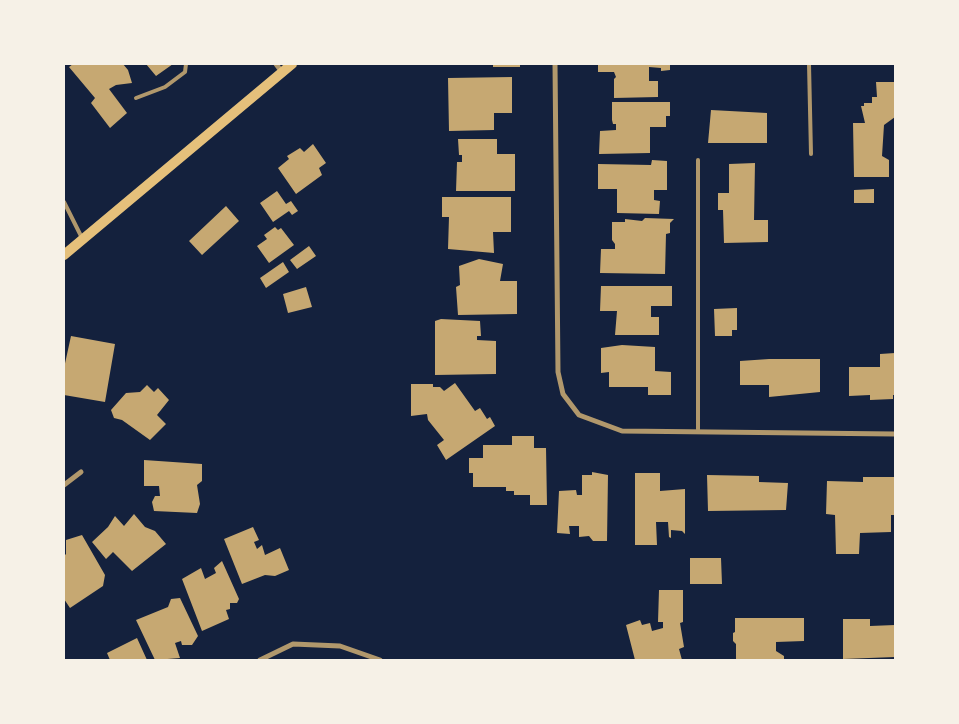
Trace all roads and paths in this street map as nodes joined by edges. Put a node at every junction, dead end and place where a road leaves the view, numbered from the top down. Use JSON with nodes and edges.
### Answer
{"nodes":[{"id":1,"x":186,"y":64,"type":"edge"},
{"id":2,"x":292,"y":64,"type":"edge"},
{"id":3,"x":555,"y":64,"type":"edge"},
{"id":4,"x":809,"y":64,"type":"edge"},
{"id":5,"x":279,"y":68,"type":"edge"},
{"id":6,"x":136,"y":98,"type":"dead end"},
{"id":7,"x":811,"y":154,"type":"dead end"},
{"id":8,"x":698,"y":160,"type":"dead end"},
{"id":9,"x":64,"y":202,"type":"edge"},
{"id":10,"x":82,"y":239,"type":"junction"},
{"id":11,"x":64,"y":254,"type":"edge"},
{"id":12,"x":698,"y":432,"type":"junction"},
{"id":13,"x":895,"y":434,"type":"edge"},
{"id":14,"x":81,"y":472,"type":"dead end"},
{"id":15,"x":64,"y":485,"type":"edge"},
{"id":16,"x":260,"y":660,"type":"edge"},
{"id":17,"x":380,"y":660,"type":"edge"}],
"edges":[{"from":1,"to":6,"type":"lane"},
{"from":2,"to":5,"type":"main road"},
{"from":3,"to":12,"type":"street"},
{"from":4,"to":7,"type":"lane"},
{"from":5,"to":10,"type":"main road"},
{"from":8,"to":12,"type":"lane"},
{"from":9,"to":10,"type":"lane"},
{"from":10,"to":11,"type":"main road"},
{"from":12,"to":13,"type":"street"},
{"from":14,"to":15,"type":"street"},
{"from":16,"to":17,"type":"street"}]}
